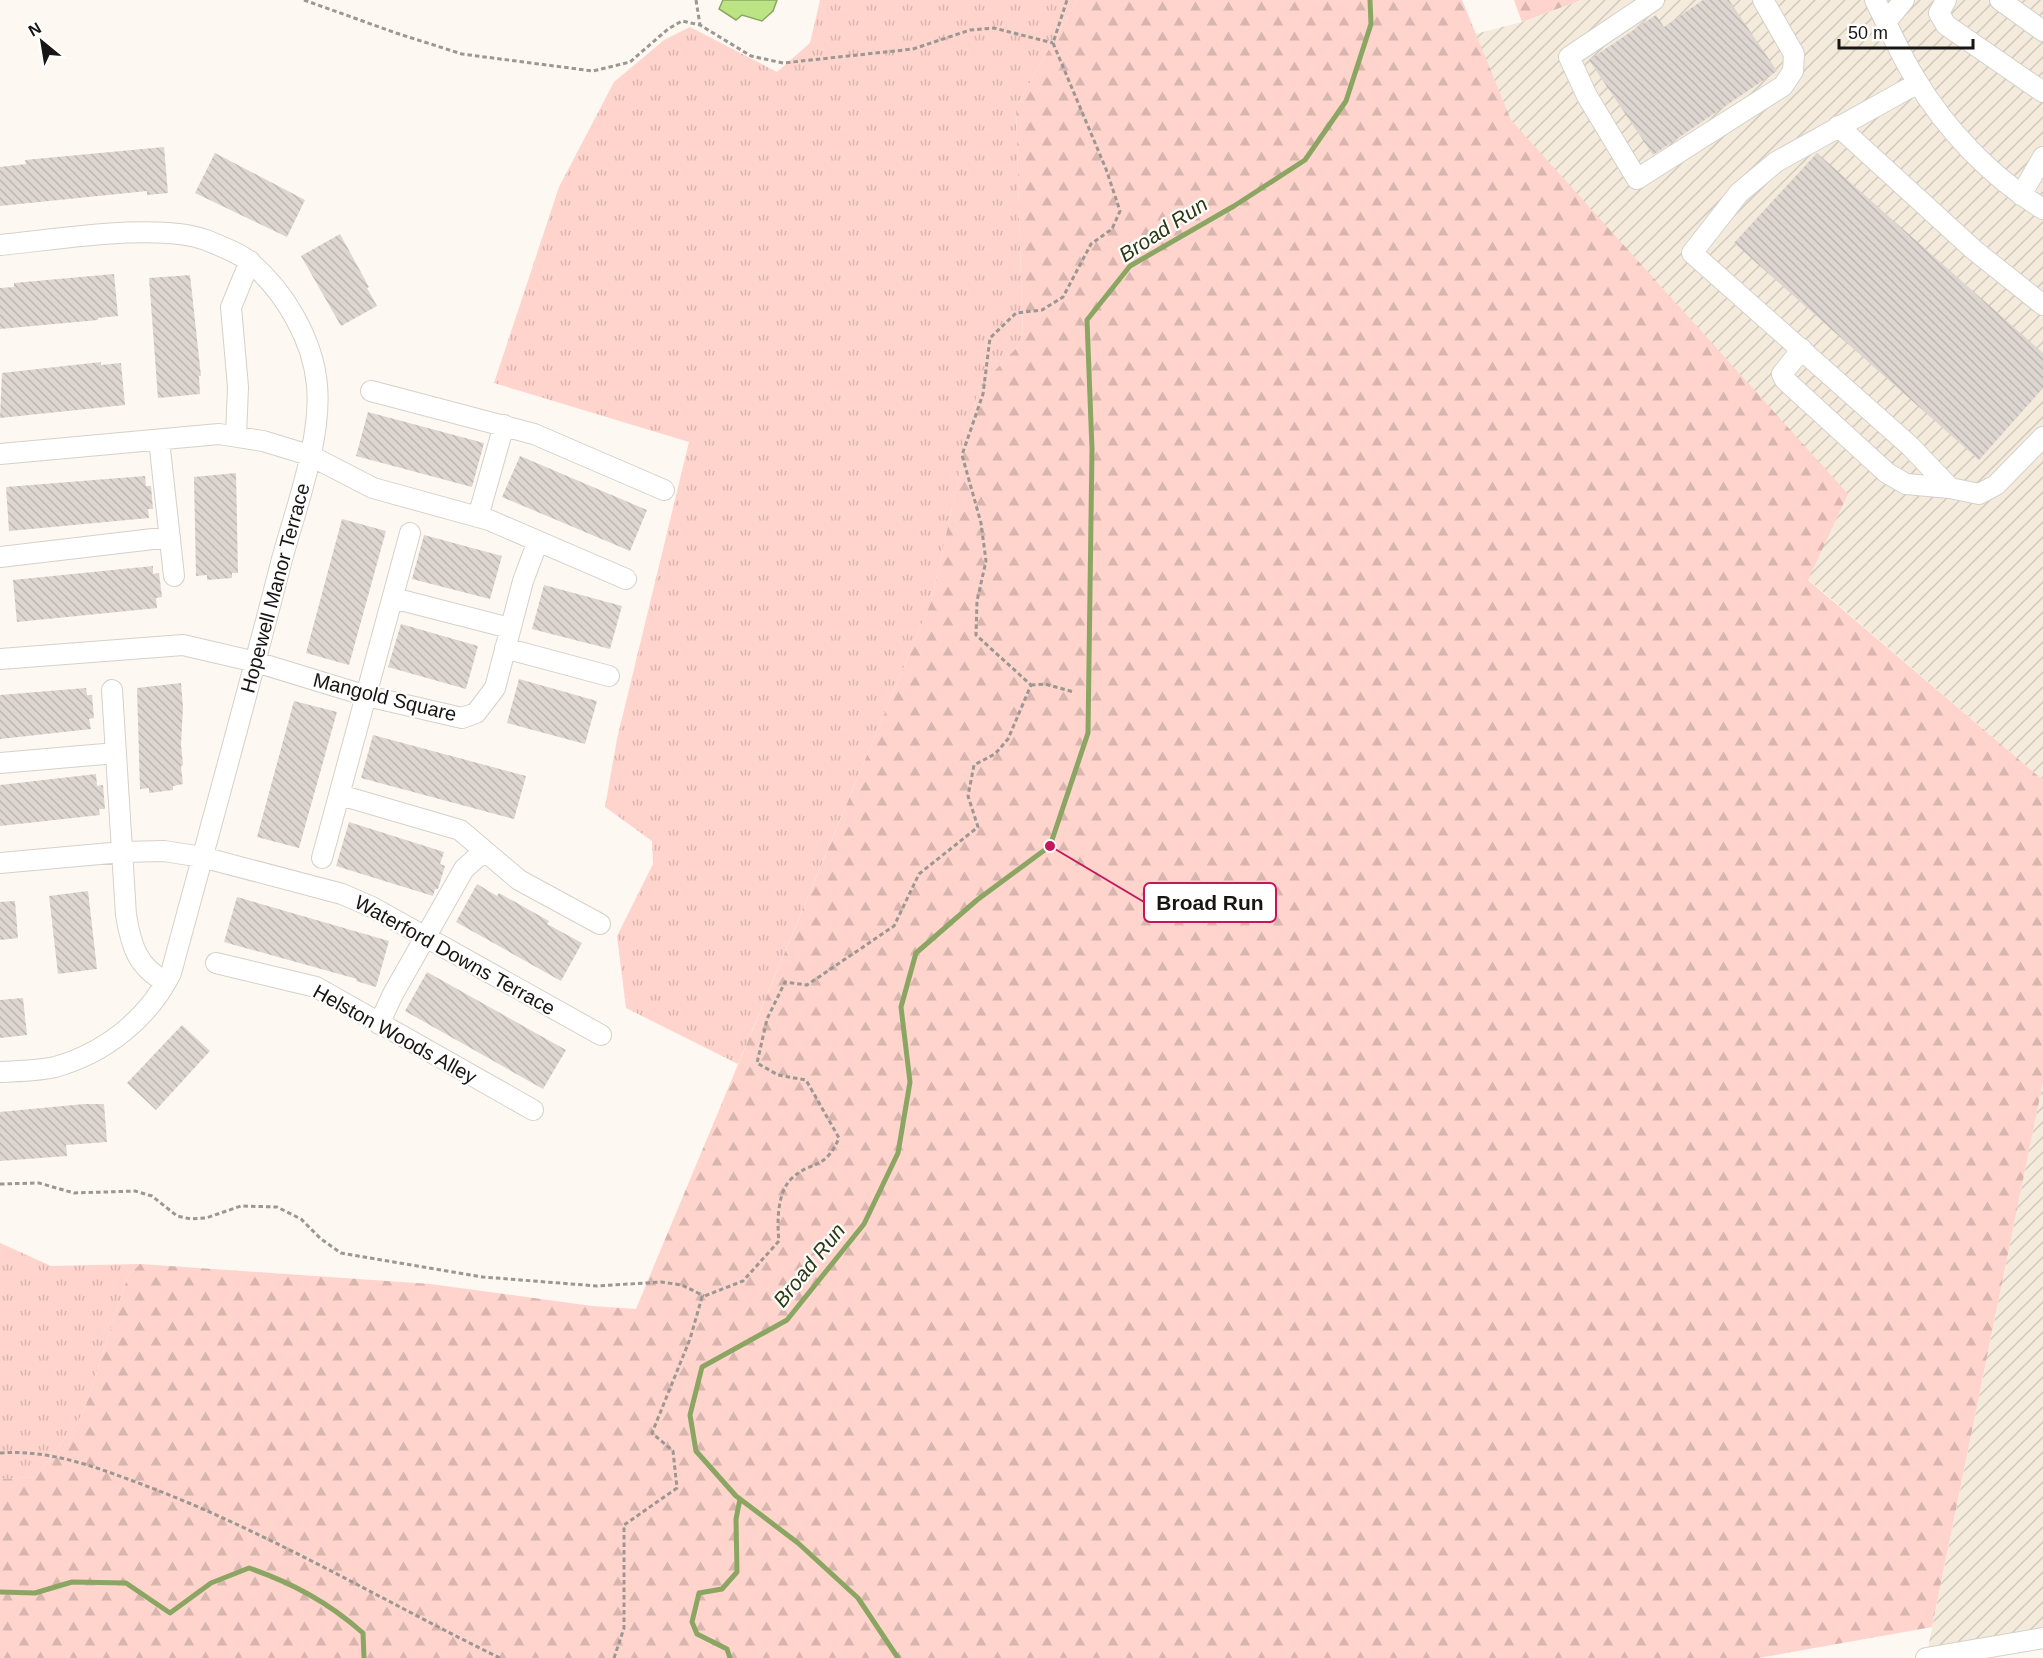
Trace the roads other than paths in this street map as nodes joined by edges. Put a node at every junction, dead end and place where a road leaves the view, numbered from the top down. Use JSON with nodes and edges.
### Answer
{"nodes":[{"id":1,"x":1654,"y":0,"type":"edge"},
{"id":2,"x":1763,"y":0,"type":"edge"},
{"id":3,"x":1875,"y":0,"type":"edge"},
{"id":4,"x":1904,"y":0,"type":"edge"},
{"id":5,"x":1946,"y":0,"type":"edge"},
{"id":6,"x":2000,"y":0,"type":"edge"},
{"id":7,"x":1886,"y":22,"type":"junction"},
{"id":8,"x":2043,"y":31,"type":"edge"},
{"id":9,"x":1918,"y":83,"type":"junction"},
{"id":10,"x":2043,"y":92,"type":"edge"},
{"id":11,"x":1838,"y":126,"type":"junction"},
{"id":12,"x":2043,"y":157,"type":"edge"},
{"id":13,"x":2021,"y":195,"type":"junction"},
{"id":14,"x":2043,"y":209,"type":"edge"},
{"id":15,"x":0,"y":245,"type":"edge"},
{"id":16,"x":250,"y":261,"type":"junction"},
{"id":17,"x":2043,"y":305,"type":"edge"},
{"id":18,"x":1802,"y":349,"type":"junction"},
{"id":19,"x":371,"y":391,"type":"dead end"},
{"id":20,"x":504,"y":425,"type":"junction"},
{"id":21,"x":236,"y":436,"type":"junction"},
{"id":22,"x":2043,"y":438,"type":"edge"},
{"id":23,"x":159,"y":440,"type":"junction"},
{"id":24,"x":0,"y":454,"type":"edge"},
{"id":25,"x":309,"y":455,"type":"junction"},
{"id":26,"x":1950,"y":488,"type":"junction"},
{"id":27,"x":664,"y":490,"type":"dead end"},
{"id":28,"x":478,"y":517,"type":"junction"},
{"id":29,"x":410,"y":532,"type":"dead end"},
{"id":30,"x":170,"y":537,"type":"junction"},
{"id":31,"x":538,"y":541,"type":"junction"},
{"id":32,"x":0,"y":557,"type":"edge"},
{"id":33,"x":174,"y":576,"type":"dead end"},
{"id":34,"x":626,"y":579,"type":"dead end"},
{"id":35,"x":393,"y":598,"type":"junction"},
{"id":36,"x":510,"y":628,"type":"junction"},
{"id":37,"x":505,"y":648,"type":"junction"},
{"id":38,"x":0,"y":658,"type":"edge"},
{"id":39,"x":256,"y":662,"type":"junction"},
{"id":40,"x":609,"y":675,"type":"dead end"},
{"id":41,"x":112,"y":690,"type":"dead end"},
{"id":42,"x":368,"y":696,"type":"junction"},
{"id":43,"x":116,"y":753,"type":"junction"},
{"id":44,"x":0,"y":763,"type":"edge"},
{"id":45,"x":340,"y":795,"type":"junction"},
{"id":46,"x":484,"y":851,"type":"junction"},
{"id":47,"x":122,"y":852,"type":"junction"},
{"id":48,"x":202,"y":857,"type":"junction"},
{"id":49,"x":322,"y":858,"type":"dead end"},
{"id":50,"x":0,"y":863,"type":"edge"},
{"id":51,"x":600,"y":924,"type":"dead end"},
{"id":52,"x":426,"y":937,"type":"junction"},
{"id":53,"x":216,"y":963,"type":"dead end"},
{"id":54,"x":166,"y":982,"type":"junction"},
{"id":55,"x":379,"y":1024,"type":"junction"},
{"id":56,"x":600,"y":1035,"type":"dead end"},
{"id":57,"x":0,"y":1072,"type":"edge"},
{"id":58,"x":533,"y":1110,"type":"dead end"},
{"id":59,"x":2043,"y":1638,"type":"edge"},
{"id":60,"x":1926,"y":1658,"type":"edge"}],
"edges":[{"from":1,"to":2,"type":"street"},
{"from":3,"to":7,"type":"street"},
{"from":4,"to":7,"type":"street"},
{"from":5,"to":10,"type":"street"},
{"from":6,"to":8,"type":"street"},
{"from":7,"to":9,"type":"street"},
{"from":9,"to":11,"type":"street"},
{"from":9,"to":13,"type":"street"},
{"from":11,"to":17,"type":"street"},
{"from":11,"to":18,"type":"street"},
{"from":12,"to":13,"type":"street"},
{"from":13,"to":14,"type":"street"},
{"from":15,"to":16,"type":"street","name":"Hopewell Manor Terrace"},
{"from":16,"to":21,"type":"street"},
{"from":16,"to":25,"type":"street","name":"Hopewell Manor Terrace"},
{"from":18,"to":26,"type":"street"},
{"from":18,"to":26,"type":"street"},
{"from":19,"to":20,"type":"street"},
{"from":20,"to":27,"type":"street"},
{"from":20,"to":28,"type":"street"},
{"from":21,"to":23,"type":"street"},
{"from":21,"to":25,"type":"street"},
{"from":22,"to":26,"type":"street"},
{"from":23,"to":24,"type":"street"},
{"from":23,"to":30,"type":"street"},
{"from":25,"to":28,"type":"street"},
{"from":25,"to":39,"type":"street","name":"Hopewell Manor Terrace"},
{"from":28,"to":31,"type":"street"},
{"from":29,"to":35,"type":"street"},
{"from":30,"to":32,"type":"street"},
{"from":30,"to":33,"type":"street"},
{"from":31,"to":34,"type":"street"},
{"from":31,"to":36,"type":"street","name":"Mangold Square"},
{"from":35,"to":36,"type":"street"},
{"from":35,"to":42,"type":"street"},
{"from":36,"to":37,"type":"street","name":"Mangold Square"},
{"from":37,"to":40,"type":"street"},
{"from":37,"to":42,"type":"street","name":"Mangold Square"},
{"from":38,"to":39,"type":"street","name":"Mangold Square"},
{"from":39,"to":42,"type":"street","name":"Mangold Square"},
{"from":39,"to":48,"type":"street","name":"Hopewell Manor Terrace"},
{"from":41,"to":43,"type":"street"},
{"from":42,"to":45,"type":"street"},
{"from":43,"to":44,"type":"street"},
{"from":43,"to":47,"type":"street"},
{"from":45,"to":46,"type":"street"},
{"from":45,"to":49,"type":"street"},
{"from":46,"to":51,"type":"street"},
{"from":46,"to":52,"type":"street"},
{"from":47,"to":48,"type":"street","name":"Waterford Downs Terrace"},
{"from":47,"to":50,"type":"street","name":"Waterford Downs Terrace"},
{"from":47,"to":54,"type":"street"},
{"from":48,"to":52,"type":"street","name":"Waterford Downs Terrace"},
{"from":48,"to":54,"type":"street","name":"Hopewell Manor Terrace"},
{"from":52,"to":55,"type":"street"},
{"from":52,"to":56,"type":"street","name":"Waterford Downs Terrace"},
{"from":53,"to":55,"type":"street","name":"Helston Woods Alley"},
{"from":54,"to":57,"type":"street","name":"Hopewell Manor Terrace"},
{"from":55,"to":58,"type":"street","name":"Helston Woods Alley"},
{"from":59,"to":60,"type":"street"}]}
